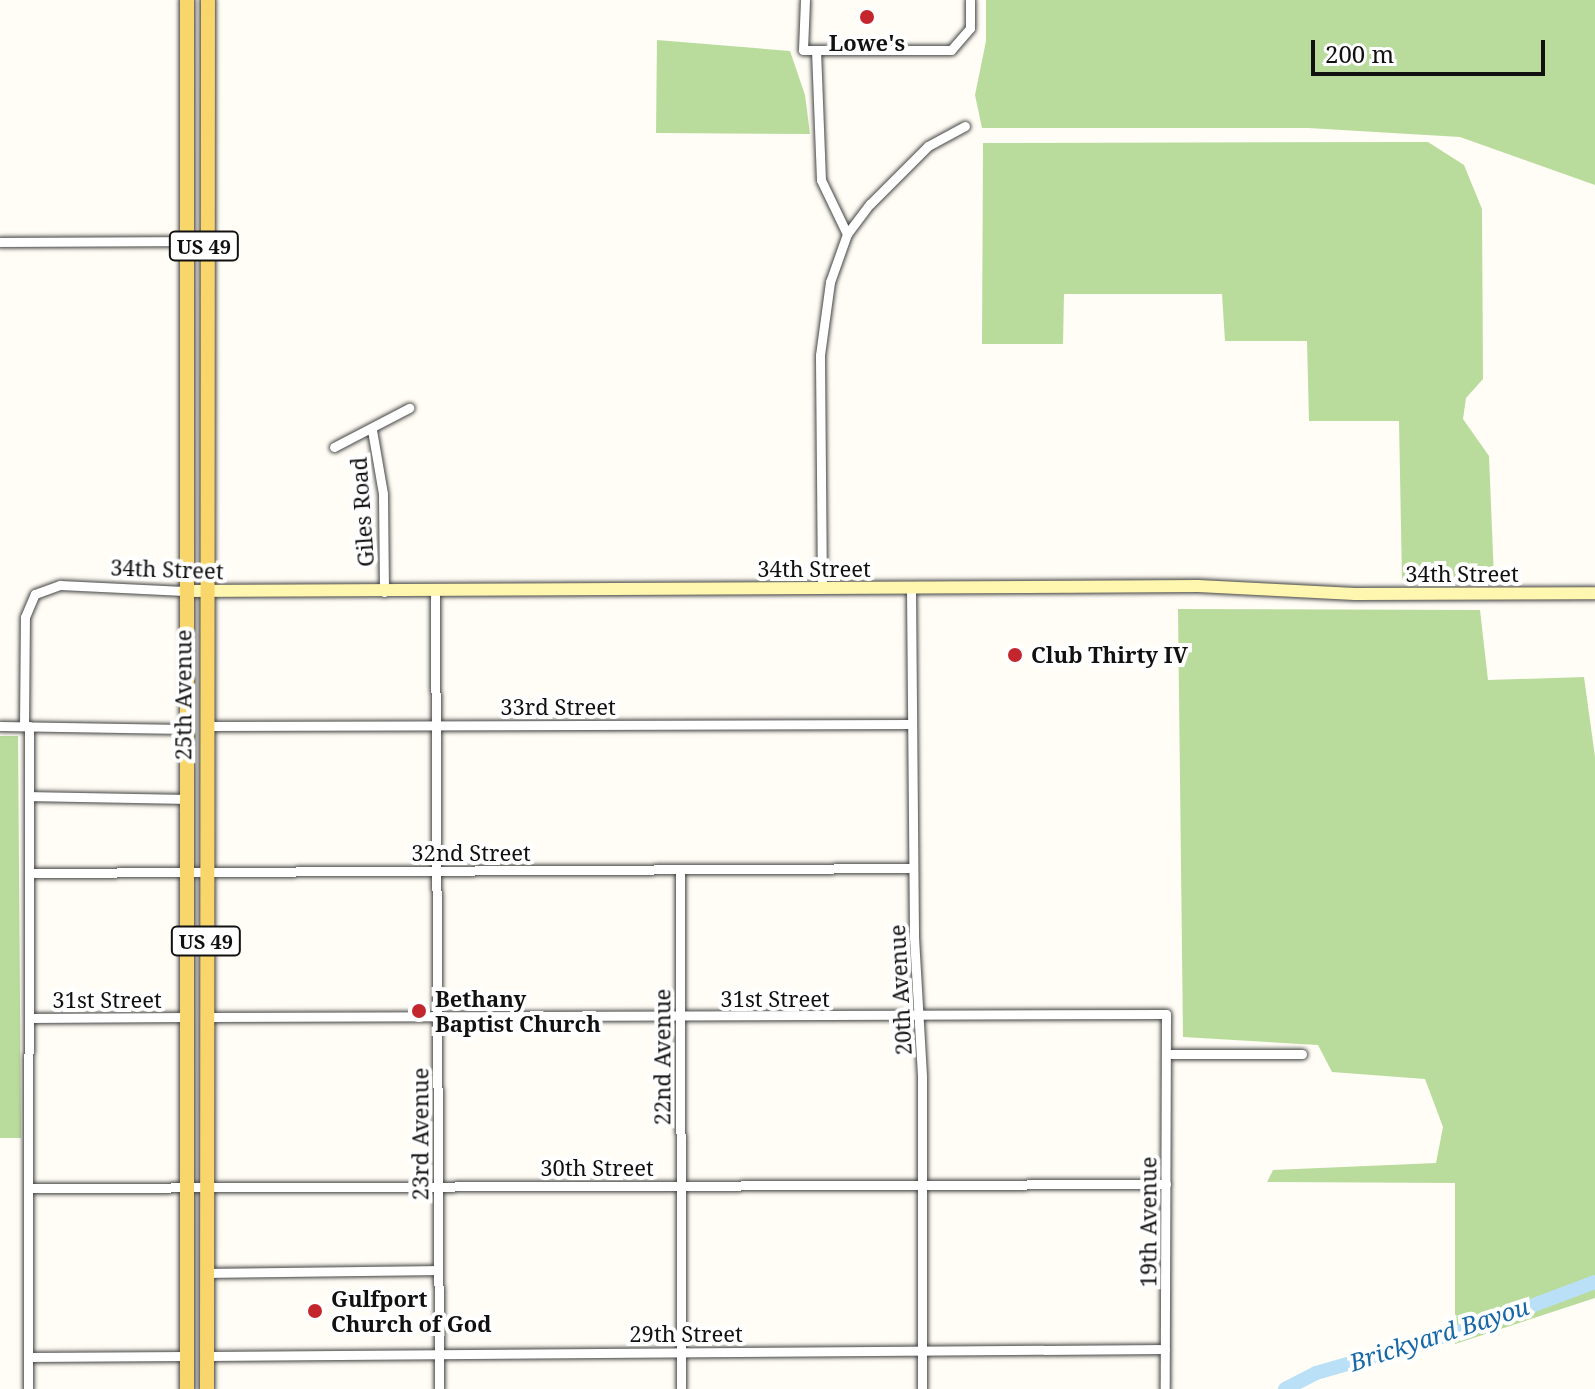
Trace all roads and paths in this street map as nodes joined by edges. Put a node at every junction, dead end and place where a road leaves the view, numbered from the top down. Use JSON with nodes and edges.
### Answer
{"nodes":[{"id":1,"x":187,"y":0,"type":"edge"},
{"id":2,"x":208,"y":0,"type":"edge"},
{"id":3,"x":805,"y":0,"type":"edge"},
{"id":4,"x":970,"y":0,"type":"edge"},
{"id":5,"x":816,"y":50,"type":"junction"},
{"id":6,"x":184,"y":117,"type":"junction"},
{"id":7,"x":204,"y":117,"type":"junction"},
{"id":8,"x":965,"y":126,"type":"dead end"},
{"id":9,"x":847,"y":234,"type":"junction"},
{"id":10,"x":204,"y":241,"type":"junction"},
{"id":11,"x":0,"y":242,"type":"edge"},
{"id":12,"x":183,"y":242,"type":"junction"},
{"id":13,"x":409,"y":408,"type":"dead end"},
{"id":14,"x":372,"y":430,"type":"junction"},
{"id":15,"x":334,"y":447,"type":"dead end"},
{"id":16,"x":822,"y":589,"type":"junction"},
{"id":17,"x":911,"y":589,"type":"junction"},
{"id":18,"x":184,"y":591,"type":"junction"},
{"id":19,"x":205,"y":591,"type":"junction"},
{"id":20,"x":384,"y":592,"type":"junction"},
{"id":21,"x":435,"y":592,"type":"junction"},
{"id":22,"x":1595,"y":593,"type":"edge"},
{"id":23,"x":911,"y":724,"type":"junction"},
{"id":24,"x":436,"y":725,"type":"junction"},
{"id":25,"x":0,"y":726,"type":"edge"},
{"id":26,"x":26,"y":726,"type":"junction"},
{"id":27,"x":206,"y":726,"type":"junction"},
{"id":28,"x":185,"y":729,"type":"junction"},
{"id":29,"x":29,"y":796,"type":"junction"},
{"id":30,"x":185,"y":799,"type":"junction"},
{"id":31,"x":913,"y":868,"type":"junction"},
{"id":32,"x":680,"y":869,"type":"junction"},
{"id":33,"x":436,"y":871,"type":"junction"},
{"id":34,"x":185,"y":872,"type":"junction"},
{"id":35,"x":206,"y":872,"type":"junction"},
{"id":36,"x":29,"y":873,"type":"junction"},
{"id":37,"x":186,"y":1017,"type":"junction"},
{"id":38,"x":207,"y":1017,"type":"junction"},
{"id":39,"x":437,"y":1017,"type":"junction"},
{"id":40,"x":680,"y":1017,"type":"junction"},
{"id":41,"x":919,"y":1017,"type":"junction"},
{"id":42,"x":29,"y":1018,"type":"junction"},
{"id":43,"x":1166,"y":1054,"type":"junction"},
{"id":44,"x":1302,"y":1054,"type":"dead end"},
{"id":45,"x":923,"y":1184,"type":"junction"},
{"id":46,"x":1166,"y":1184,"type":"junction"},
{"id":47,"x":680,"y":1186,"type":"junction"},
{"id":48,"x":438,"y":1187,"type":"junction"},
{"id":49,"x":28,"y":1188,"type":"junction"},
{"id":50,"x":186,"y":1188,"type":"junction"},
{"id":51,"x":206,"y":1188,"type":"junction"},
{"id":52,"x":438,"y":1270,"type":"junction"},
{"id":53,"x":207,"y":1273,"type":"junction"},
{"id":54,"x":1165,"y":1349,"type":"junction"},
{"id":55,"x":922,"y":1351,"type":"junction"},
{"id":56,"x":681,"y":1352,"type":"junction"},
{"id":57,"x":439,"y":1354,"type":"junction"},
{"id":58,"x":187,"y":1356,"type":"junction"},
{"id":59,"x":207,"y":1356,"type":"junction"},
{"id":60,"x":28,"y":1357,"type":"junction"},
{"id":61,"x":28,"y":1389,"type":"edge"},
{"id":62,"x":187,"y":1389,"type":"edge"},
{"id":63,"x":207,"y":1389,"type":"edge"},
{"id":64,"x":439,"y":1389,"type":"edge"},
{"id":65,"x":681,"y":1389,"type":"edge"},
{"id":66,"x":922,"y":1389,"type":"edge"},
{"id":67,"x":1165,"y":1389,"type":"edge"}],
"edges":[{"from":1,"to":6,"type":"main road","name":"25th Avenue","number":"US 49"},
{"from":2,"to":7,"type":"main road","name":"25th Avenue","number":"US 49"},
{"from":3,"to":5,"type":"street"},
{"from":4,"to":5,"type":"street"},
{"from":5,"to":9,"type":"street"},
{"from":6,"to":7,"type":"main road"},
{"from":6,"to":12,"type":"main road","name":"25th Avenue","number":"US 49"},
{"from":7,"to":10,"type":"main road","name":"25th Avenue","number":"US 49"},
{"from":8,"to":9,"type":"street"},
{"from":9,"to":16,"type":"street"},
{"from":10,"to":12,"type":"street"},
{"from":10,"to":19,"type":"main road","name":"25th Avenue","number":"US 49"},
{"from":11,"to":12,"type":"street"},
{"from":12,"to":18,"type":"main road","name":"25th Avenue","number":"US 49"},
{"from":13,"to":14,"type":"street"},
{"from":14,"to":15,"type":"street"},
{"from":14,"to":20,"type":"street","name":"Giles Road"},
{"from":16,"to":17,"type":"street","name":"34th Street"},
{"from":16,"to":21,"type":"street","name":"34th Street"},
{"from":17,"to":22,"type":"street","name":"34th Street"},
{"from":17,"to":23,"type":"street","name":"20th Avenue"},
{"from":18,"to":19,"type":"street","name":"34th Street"},
{"from":18,"to":26,"type":"street","name":"34th Street"},
{"from":18,"to":28,"type":"main road","name":"25th Avenue","number":"US 49"},
{"from":19,"to":20,"type":"street","name":"34th Street"},
{"from":19,"to":27,"type":"main road","name":"25th Avenue","number":"US 49"},
{"from":20,"to":21,"type":"street","name":"34th Street"},
{"from":21,"to":24,"type":"street","name":"23rd Avenue"},
{"from":23,"to":24,"type":"street","name":"33rd Street"},
{"from":23,"to":31,"type":"street","name":"20th Avenue"},
{"from":24,"to":27,"type":"street","name":"33rd Street"},
{"from":24,"to":33,"type":"street","name":"23rd Avenue"},
{"from":25,"to":26,"type":"street"},
{"from":26,"to":28,"type":"street"},
{"from":26,"to":29,"type":"street"},
{"from":27,"to":35,"type":"main road","name":"25th Avenue","number":"US 49"},
{"from":28,"to":30,"type":"main road","name":"25th Avenue","number":"US 49"},
{"from":29,"to":30,"type":"street"},
{"from":29,"to":36,"type":"street"},
{"from":30,"to":34,"type":"main road","name":"25th Avenue","number":"US 49"},
{"from":31,"to":32,"type":"street","name":"32nd Street"},
{"from":31,"to":41,"type":"street","name":"20th Avenue"},
{"from":32,"to":33,"type":"street","name":"32nd Street"},
{"from":32,"to":40,"type":"street","name":"22nd Avenue"},
{"from":33,"to":35,"type":"street","name":"32nd Street"},
{"from":33,"to":39,"type":"street","name":"23rd Avenue"},
{"from":34,"to":35,"type":"street","name":"32nd Street"},
{"from":34,"to":36,"type":"street","name":"32nd Street"},
{"from":34,"to":37,"type":"main road","name":"25th Avenue","number":"US 49"},
{"from":35,"to":38,"type":"main road","name":"25th Avenue","number":"US 49"},
{"from":36,"to":42,"type":"street"},
{"from":37,"to":42,"type":"street","name":"31st Street"},
{"from":37,"to":50,"type":"main road","name":"25th Avenue","number":"US 49"},
{"from":38,"to":39,"type":"street","name":"31st Street"},
{"from":38,"to":51,"type":"main road","name":"25th Avenue","number":"US 49"},
{"from":39,"to":40,"type":"street","name":"31st Street"},
{"from":39,"to":48,"type":"street","name":"23rd Avenue"},
{"from":40,"to":41,"type":"street","name":"31st Street"},
{"from":40,"to":47,"type":"street","name":"22nd Avenue"},
{"from":41,"to":43,"type":"street","name":"31st Street"},
{"from":41,"to":45,"type":"street","name":"20th Avenue"},
{"from":42,"to":49,"type":"street"},
{"from":43,"to":44,"type":"street"},
{"from":43,"to":46,"type":"street","name":"19th Avenue"},
{"from":45,"to":46,"type":"street","name":"30th Street"},
{"from":45,"to":47,"type":"street","name":"30th Street"},
{"from":45,"to":55,"type":"street","name":"20th Avenue"},
{"from":46,"to":54,"type":"street","name":"19th Avenue"},
{"from":47,"to":48,"type":"street","name":"30th Street"},
{"from":47,"to":56,"type":"street","name":"22nd Avenue"},
{"from":48,"to":51,"type":"street","name":"30th Street"},
{"from":48,"to":52,"type":"street","name":"23rd Avenue"},
{"from":49,"to":50,"type":"street","name":"30th Street"},
{"from":49,"to":60,"type":"street"},
{"from":50,"to":51,"type":"street","name":"30th Street"},
{"from":50,"to":58,"type":"main road","name":"25th Avenue","number":"US 49"},
{"from":51,"to":53,"type":"main road","name":"25th Avenue","number":"US 49"},
{"from":52,"to":53,"type":"street"},
{"from":52,"to":57,"type":"street","name":"23rd Avenue"},
{"from":53,"to":59,"type":"main road","name":"25th Avenue","number":"US 49"},
{"from":54,"to":55,"type":"street","name":"29th Street"},
{"from":54,"to":67,"type":"street","name":"19th Avenue"},
{"from":55,"to":56,"type":"street","name":"29th Street"},
{"from":55,"to":66,"type":"street","name":"20th Avenue"},
{"from":56,"to":57,"type":"street","name":"29th Street"},
{"from":56,"to":65,"type":"street","name":"22nd Avenue"},
{"from":57,"to":59,"type":"street","name":"29th Street"},
{"from":57,"to":64,"type":"street","name":"23rd Avenue"},
{"from":58,"to":60,"type":"street"},
{"from":58,"to":62,"type":"main road","name":"25th Avenue","number":"US 49"},
{"from":59,"to":63,"type":"main road","name":"25th Avenue","number":"US 49"},
{"from":60,"to":61,"type":"street"}]}
